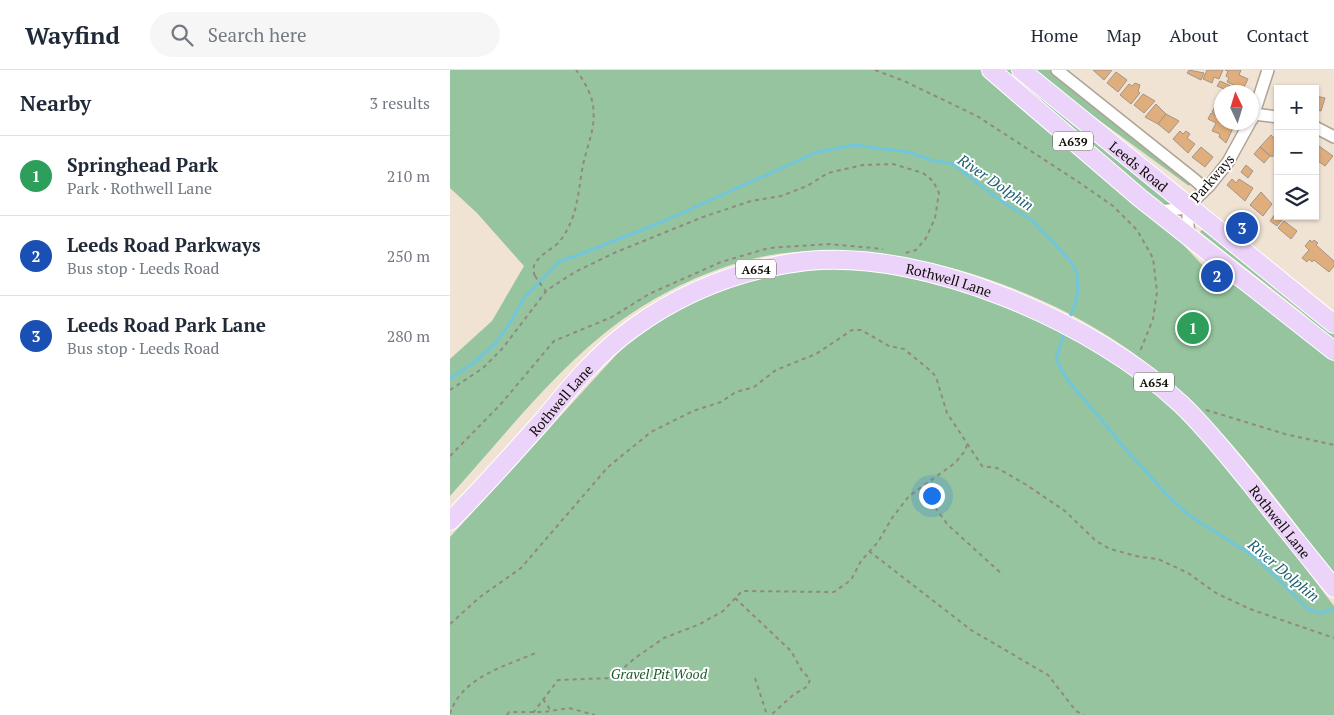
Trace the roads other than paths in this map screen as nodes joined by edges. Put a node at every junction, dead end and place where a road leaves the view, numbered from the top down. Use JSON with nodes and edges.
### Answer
{"nodes":[{"id":1,"x":991,"y":70,"type":"edge"},
{"id":2,"x":1021,"y":70,"type":"edge"},
{"id":3,"x":1057,"y":70,"type":"edge"},
{"id":4,"x":1268,"y":70,"type":"edge"},
{"id":5,"x":1259,"y":98,"type":"edge"},
{"id":6,"x":1274,"y":117,"type":"edge"},
{"id":7,"x":1259,"y":118,"type":"edge"},
{"id":8,"x":1319,"y":129,"type":"edge"},
{"id":9,"x":1246,"y":130,"type":"edge"},
{"id":10,"x":1334,"y":137,"type":"edge"},
{"id":11,"x":1205,"y":190,"type":"junction"},
{"id":12,"x":1188,"y":206,"type":"junction"},
{"id":13,"x":1157,"y":211,"type":"junction"},
{"id":14,"x":1193,"y":241,"type":"junction"},
{"id":15,"x":1334,"y":324,"type":"edge"},
{"id":16,"x":1334,"y":351,"type":"edge"},
{"id":17,"x":450,"y":521,"type":"edge"},
{"id":18,"x":1334,"y":588,"type":"edge"}],
"edges":[{"from":1,"to":13,"type":"main road","name":"Leeds Road","number":"A639"},
{"from":2,"to":12,"type":"main road","name":"Leeds Road","number":"A639"},
{"from":3,"to":11,"type":"street","name":"Leeds Road"},
{"from":4,"to":5,"type":"street","name":"Parkways"},
{"from":6,"to":7,"type":"street"},
{"from":8,"to":10,"type":"street"},
{"from":9,"to":11,"type":"street","name":"Parkways"},
{"from":11,"to":12,"type":"street","name":"Parkways"},
{"from":12,"to":13,"type":"street","name":"Leeds Road"},
{"from":12,"to":14,"type":"street"},
{"from":12,"to":15,"type":"main road","name":"Leeds Road","number":"A639"},
{"from":13,"to":14,"type":"main road","name":"Leeds Road","number":"A639"},
{"from":14,"to":16,"type":"main road","name":"Leeds Road","number":"A639"},
{"from":17,"to":18,"type":"main road","name":"Rothwell Lane","number":"A654"}]}
